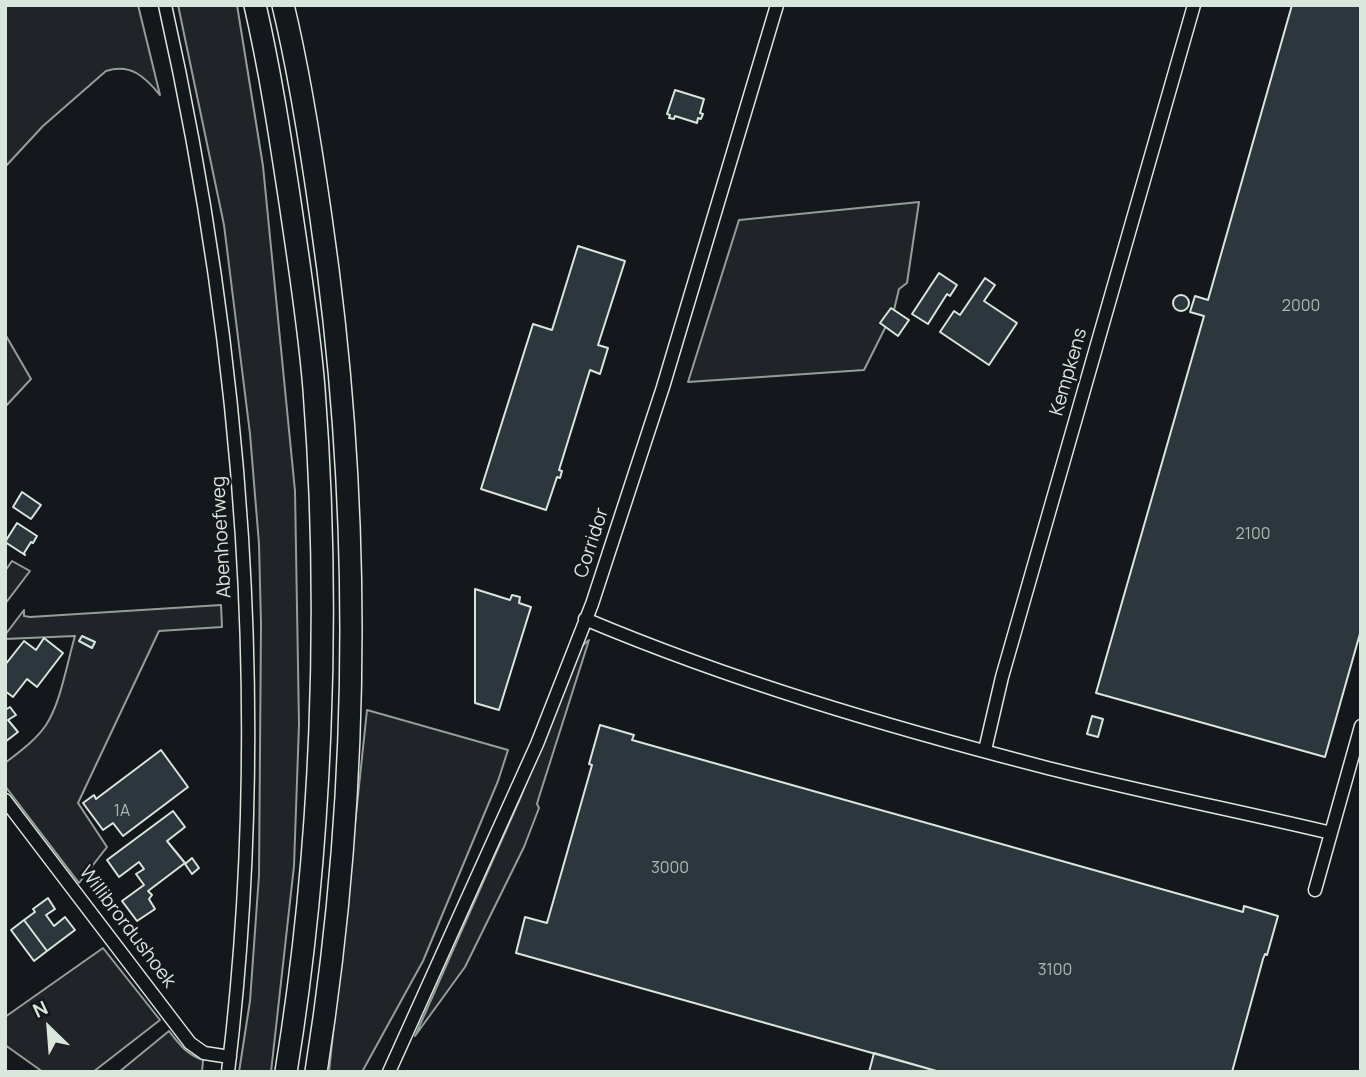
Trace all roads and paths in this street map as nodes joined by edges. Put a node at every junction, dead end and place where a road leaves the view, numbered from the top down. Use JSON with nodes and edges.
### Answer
{"nodes":[{"id":1,"x":165,"y":5,"type":"edge"},
{"id":2,"x":255,"y":5,"type":"edge"},
{"id":3,"x":777,"y":5,"type":"edge"},
{"id":4,"x":1194,"y":5,"type":"edge"},
{"id":5,"x":286,"y":11,"type":"edge"},
{"id":6,"x":585,"y":618,"type":"junction"},
{"id":7,"x":1361,"y":726,"type":"edge"},
{"id":8,"x":985,"y":750,"type":"junction"},
{"id":9,"x":5,"y":800,"type":"edge"},
{"id":10,"x":1331,"y":832,"type":"junction"},
{"id":11,"x":1315,"y":890,"type":"dead end"},
{"id":12,"x":230,"y":1057,"type":"junction"},
{"id":13,"x":228,"y":1072,"type":"edge"},
{"id":14,"x":286,"y":1072,"type":"edge"},
{"id":15,"x":316,"y":1072,"type":"edge"},
{"id":16,"x":389,"y":1072,"type":"edge"}],
"edges":[{"from":1,"to":12,"type":"street","name":"Abenhoefweg"},
{"from":2,"to":14,"type":"highway"},
{"from":3,"to":6,"type":"street","name":"Corridor"},
{"from":4,"to":8,"type":"street","name":"Kempkens"},
{"from":5,"to":15,"type":"highway"},
{"from":6,"to":8,"type":"street"},
{"from":6,"to":16,"type":"street","name":"Corridor"},
{"from":7,"to":10,"type":"street"},
{"from":8,"to":10,"type":"street"},
{"from":9,"to":12,"type":"street","name":"Willibrordushoek"},
{"from":10,"to":11,"type":"street"},
{"from":12,"to":13,"type":"street","name":"Abenhoefweg"}]}
